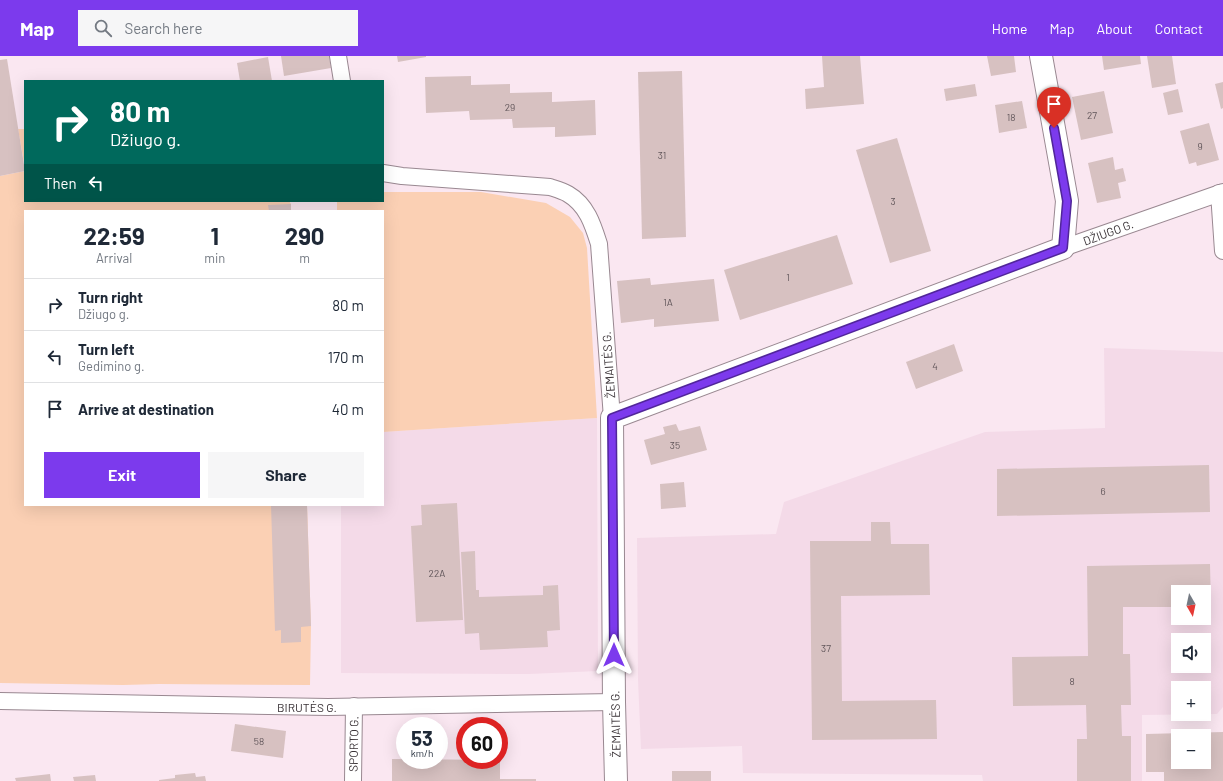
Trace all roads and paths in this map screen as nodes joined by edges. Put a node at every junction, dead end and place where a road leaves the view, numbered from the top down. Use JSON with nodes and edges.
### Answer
{"nodes":[{"id":1,"x":338,"y":56,"type":"edge"},
{"id":2,"x":1041,"y":56,"type":"edge"},
{"id":3,"x":342,"y":80,"type":"edge"},
{"id":4,"x":384,"y":173,"type":"edge"},
{"id":5,"x":1221,"y":193,"type":"edge"},
{"id":6,"x":1063,"y":248,"type":"junction"},
{"id":7,"x":1223,"y":251,"type":"edge"},
{"id":8,"x":612,"y":418,"type":"junction"},
{"id":9,"x":0,"y":702,"type":"edge"},
{"id":10,"x":614,"y":702,"type":"junction"},
{"id":11,"x":354,"y":706,"type":"junction"},
{"id":12,"x":353,"y":781,"type":"edge"},
{"id":13,"x":616,"y":781,"type":"edge"}],
"edges":[{"from":1,"to":3,"type":"street"},
{"from":2,"to":6,"type":"main road"},
{"from":4,"to":8,"type":"street","name":"ŽEMAITĖS G."},
{"from":5,"to":6,"type":"street","name":"DŽIUGO G."},
{"from":5,"to":7,"type":"street"},
{"from":6,"to":8,"type":"main road","name":"DŽIUGO G."},
{"from":8,"to":10,"type":"main road","name":"ŽEMAITĖS G."},
{"from":9,"to":11,"type":"street","name":"BIRUTĖS G."},
{"from":10,"to":11,"type":"street","name":"BIRUTĖS G."},
{"from":10,"to":13,"type":"main road","name":"ŽEMAITĖS G."},
{"from":11,"to":12,"type":"street","name":"SPORTO G."}]}
